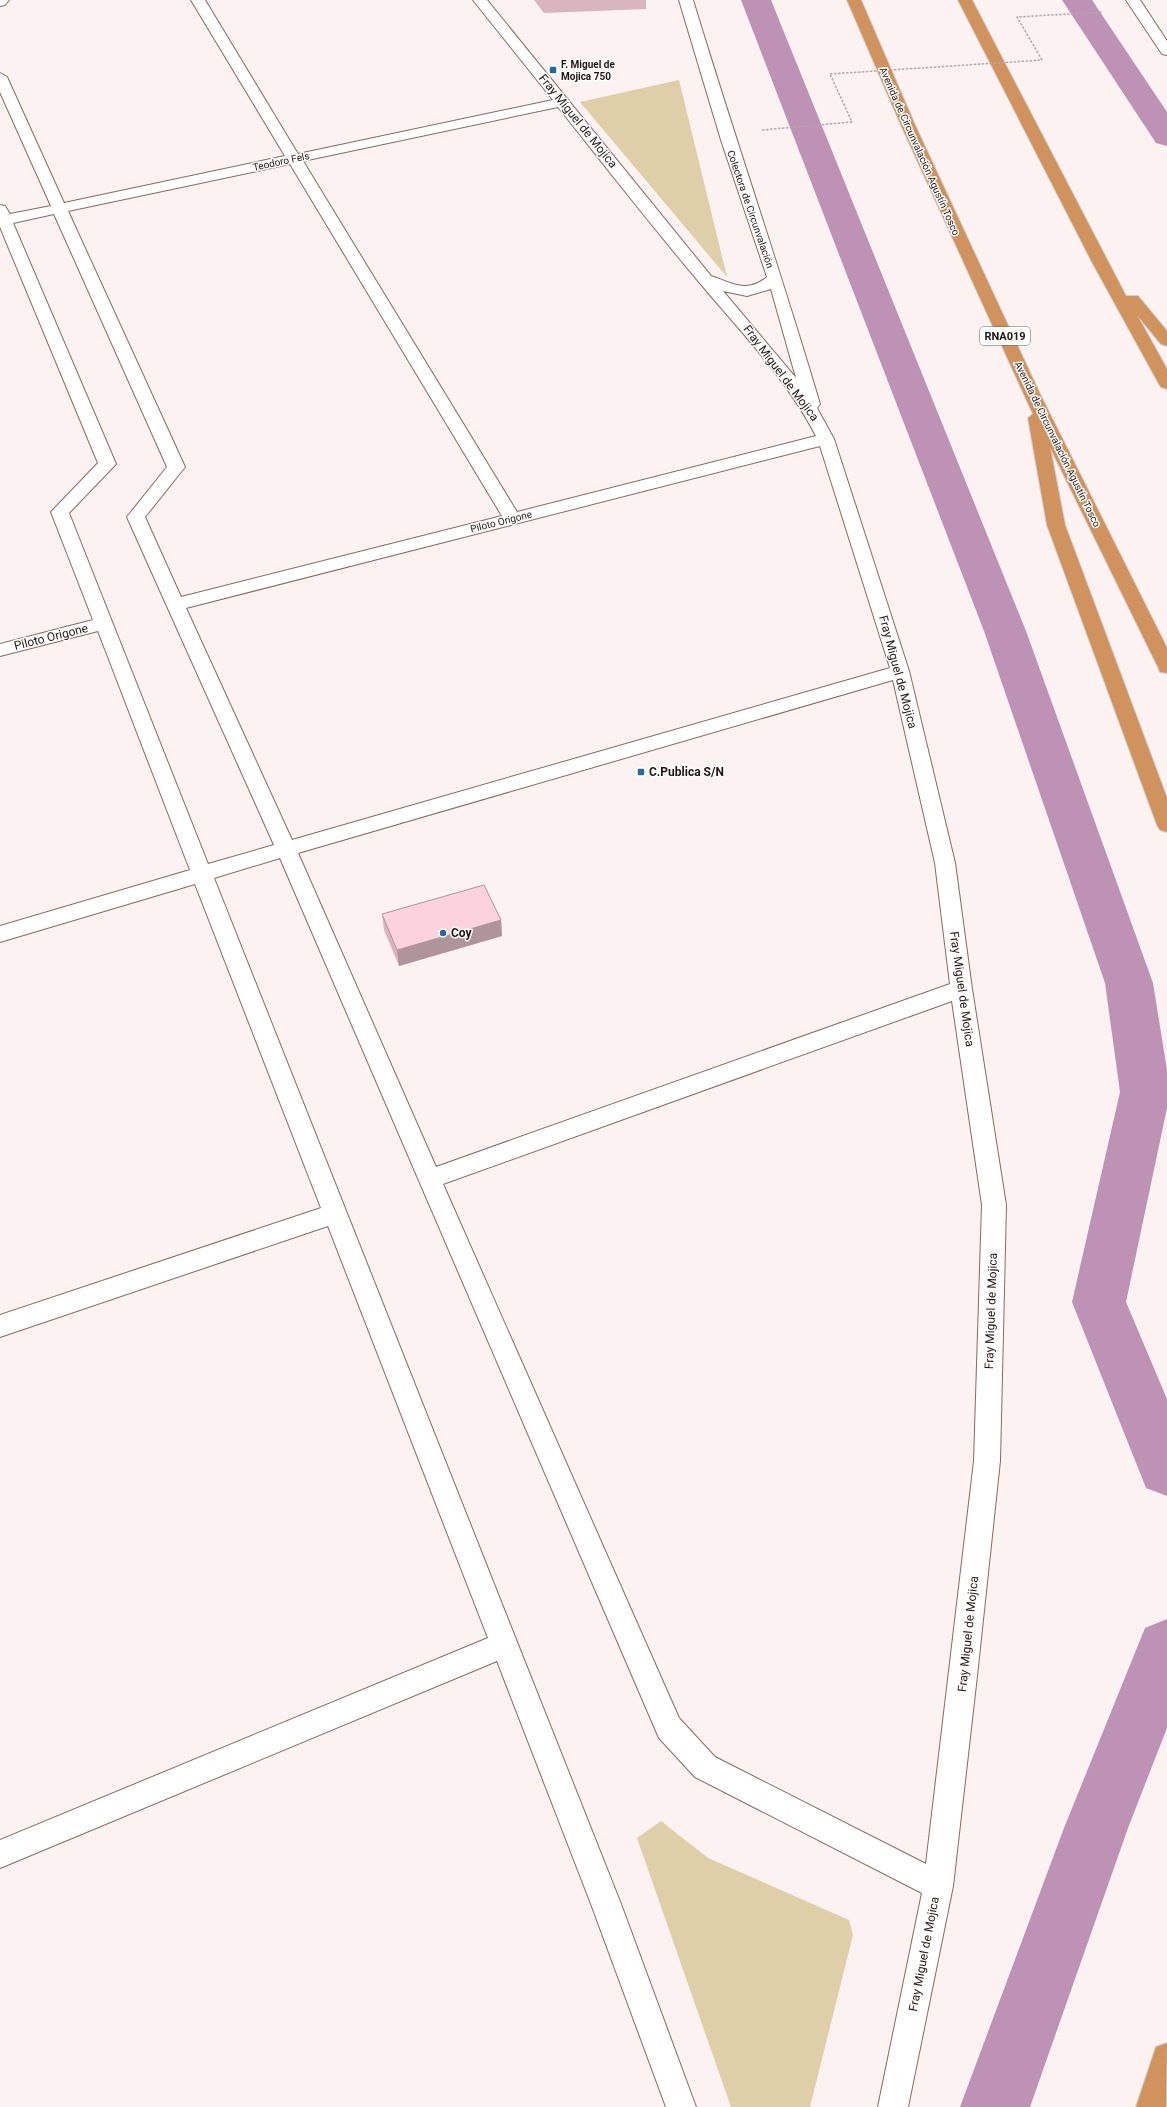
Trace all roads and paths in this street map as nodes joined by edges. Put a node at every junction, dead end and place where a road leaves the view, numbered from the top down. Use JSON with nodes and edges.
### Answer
{"nodes":[{"id":1,"x":2,"y":0,"type":"edge"},
{"id":2,"x":198,"y":0,"type":"edge"},
{"id":3,"x":480,"y":0,"type":"edge"},
{"id":4,"x":686,"y":0,"type":"edge"},
{"id":5,"x":854,"y":0,"type":"edge"},
{"id":6,"x":966,"y":0,"type":"edge"},
{"id":7,"x":1133,"y":0,"type":"edge"},
{"id":8,"x":0,"y":2,"type":"edge"},
{"id":9,"x":1102,"y":6,"type":"dead end"},
{"id":10,"x":1167,"y":51,"type":"edge"},
{"id":11,"x":0,"y":77,"type":"edge"},
{"id":12,"x":562,"y":102,"type":"junction"},
{"id":13,"x":758,"y":130,"type":"dead end"},
{"id":14,"x":294,"y":158,"type":"junction"},
{"id":15,"x":60,"y":208,"type":"junction"},
{"id":16,"x":2,"y":217,"type":"edge"},
{"id":17,"x":1100,"y":262,"type":"junction"},
{"id":18,"x":775,"y":278,"type":"junction"},
{"id":19,"x":704,"y":279,"type":"junction"},
{"id":20,"x":1167,"y":341,"type":"edge"},
{"id":21,"x":1167,"y":384,"type":"edge"},
{"id":22,"x":1031,"y":392,"type":"junction"},
{"id":23,"x":816,"y":417,"type":"junction"},
{"id":24,"x":826,"y":439,"type":"junction"},
{"id":25,"x":512,"y":518,"type":"junction"},
{"id":26,"x":177,"y":604,"type":"junction"},
{"id":27,"x":102,"y":624,"type":"junction"},
{"id":28,"x":0,"y":650,"type":"edge"},
{"id":29,"x":1167,"y":667,"type":"edge"},
{"id":30,"x":900,"y":671,"type":"junction"},
{"id":31,"x":1167,"y":825,"type":"edge"},
{"id":32,"x":286,"y":849,"type":"junction"},
{"id":33,"x":202,"y":874,"type":"junction"},
{"id":34,"x":0,"y":934,"type":"edge"},
{"id":35,"x":961,"y":989,"type":"junction"},
{"id":36,"x":429,"y":1179,"type":"junction"},
{"id":37,"x":333,"y":1214,"type":"junction"},
{"id":38,"x":0,"y":1326,"type":"edge"},
{"id":39,"x":503,"y":1645,"type":"junction"},
{"id":40,"x":0,"y":1854,"type":"edge"},
{"id":41,"x":938,"y":1886,"type":"junction"},
{"id":42,"x":1167,"y":2058,"type":"edge"},
{"id":43,"x":681,"y":2107,"type":"edge"},
{"id":44,"x":893,"y":2107,"type":"edge"},
{"id":45,"x":1151,"y":2107,"type":"edge"}],
"edges":[{"from":1,"to":8,"type":"street"},
{"from":2,"to":14,"type":"street"},
{"from":3,"to":12,"type":"street","name":"Fray Miguel de Mojica"},
{"from":4,"to":18,"type":"street","name":"Colectora de Circunvalación"},
{"from":5,"to":22,"type":"highway","name":"Avenida de Circunvalación Agustín Tosco","number":"RNA019"},
{"from":6,"to":17,"type":"highway"},
{"from":7,"to":10,"type":"street"},
{"from":9,"to":13,"type":"path","bridge":true},
{"from":11,"to":15,"type":"street"},
{"from":12,"to":14,"type":"street","name":"Teodoro Fels"},
{"from":12,"to":19,"type":"street","name":"Fray Miguel de Mojica"},
{"from":14,"to":15,"type":"street","name":"Teodoro Fels"},
{"from":14,"to":25,"type":"street"},
{"from":15,"to":16,"type":"street","name":"Teodoro Fels"},
{"from":15,"to":26,"type":"street"},
{"from":16,"to":27,"type":"street"},
{"from":17,"to":20,"type":"highway"},
{"from":17,"to":21,"type":"highway"},
{"from":18,"to":19,"type":"street"},
{"from":18,"to":23,"type":"street","name":"Colectora de Circunvalación"},
{"from":19,"to":23,"type":"street","name":"Fray Miguel de Mojica"},
{"from":22,"to":29,"type":"highway","name":"Avenida de Circunvalación Agustín Tosco","number":"RNA019"},
{"from":22,"to":31,"type":"highway"},
{"from":23,"to":24,"type":"street","name":"Fray Miguel de Mojica"},
{"from":24,"to":25,"type":"street","name":"Piloto Origone"},
{"from":24,"to":30,"type":"street","name":"Fray Miguel de Mojica"},
{"from":25,"to":26,"type":"street","name":"Piloto Origone"},
{"from":26,"to":32,"type":"street"},
{"from":27,"to":28,"type":"street","name":"Piloto Origone"},
{"from":27,"to":33,"type":"street"},
{"from":30,"to":32,"type":"street"},
{"from":30,"to":35,"type":"street","name":"Fray Miguel de Mojica"},
{"from":32,"to":33,"type":"street"},
{"from":32,"to":36,"type":"street"},
{"from":33,"to":34,"type":"street"},
{"from":33,"to":37,"type":"street"},
{"from":35,"to":36,"type":"street"},
{"from":35,"to":41,"type":"street","name":"Fray Miguel de Mojica"},
{"from":36,"to":41,"type":"street"},
{"from":37,"to":38,"type":"street"},
{"from":37,"to":39,"type":"street"},
{"from":39,"to":40,"type":"street"},
{"from":39,"to":43,"type":"street"},
{"from":41,"to":44,"type":"street","name":"Fray Miguel de Mojica"},
{"from":42,"to":45,"type":"highway"}]}
